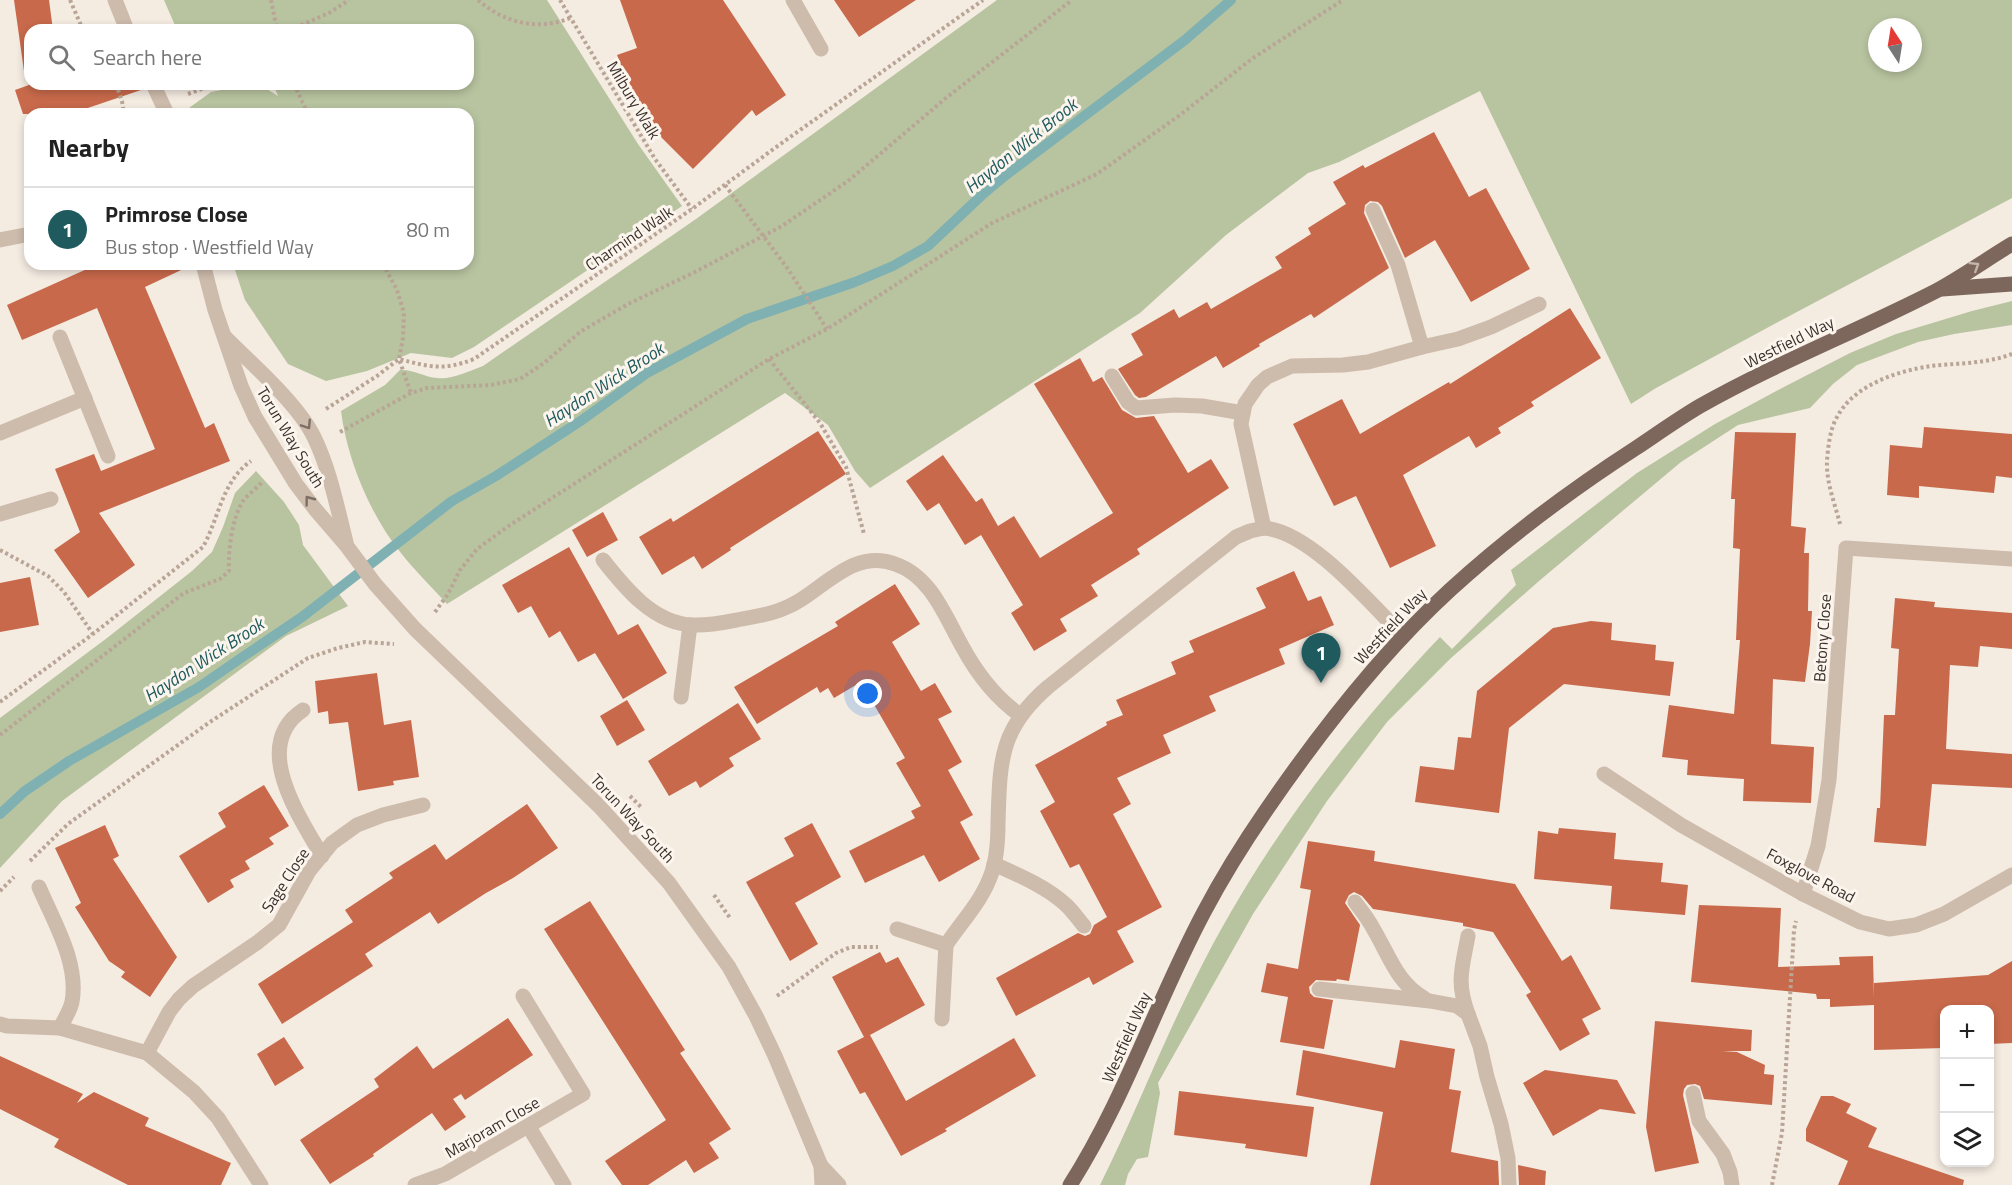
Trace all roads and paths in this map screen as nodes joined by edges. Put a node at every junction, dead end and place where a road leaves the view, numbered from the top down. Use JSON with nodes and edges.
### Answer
{"nodes":[{"id":1,"x":70,"y":0,"type":"edge"},
{"id":2,"x":115,"y":0,"type":"edge"},
{"id":3,"x":271,"y":0,"type":"edge"},
{"id":4,"x":349,"y":0,"type":"edge"},
{"id":5,"x":478,"y":0,"type":"edge"},
{"id":6,"x":560,"y":0,"type":"edge"},
{"id":7,"x":793,"y":0,"type":"edge"},
{"id":8,"x":983,"y":0,"type":"edge"},
{"id":9,"x":1072,"y":0,"type":"edge"},
{"id":10,"x":1343,"y":0,"type":"edge"},
{"id":11,"x":570,"y":18,"type":"junction"},
{"id":12,"x":80,"y":24,"type":"edge"},
{"id":13,"x":125,"y":24,"type":"edge"},
{"id":14,"x":276,"y":24,"type":"edge"},
{"id":15,"x":304,"y":24,"type":"edge"},
{"id":16,"x":821,"y":49,"type":"dead end"},
{"id":17,"x":118,"y":90,"type":"edge"},
{"id":18,"x":156,"y":90,"type":"edge"},
{"id":19,"x":297,"y":90,"type":"edge"},
{"id":20,"x":123,"y":108,"type":"edge"},
{"id":21,"x":164,"y":108,"type":"edge"},
{"id":22,"x":305,"y":108,"type":"edge"},
{"id":23,"x":725,"y":185,"type":"junction"},
{"id":24,"x":692,"y":209,"type":"junction"},
{"id":25,"x":1373,"y":210,"type":"dead end"},
{"id":26,"x":24,"y":235,"type":"edge"},
{"id":27,"x":764,"y":236,"type":"junction"},
{"id":28,"x":0,"y":240,"type":"edge"},
{"id":29,"x":2012,"y":244,"type":"edge"},
{"id":30,"x":205,"y":270,"type":"edge"},
{"id":31,"x":386,"y":270,"type":"edge"},
{"id":32,"x":2012,"y":284,"type":"edge"},
{"id":33,"x":1939,"y":289,"type":"junction"},
{"id":34,"x":1539,"y":304,"type":"dead end"},
{"id":35,"x":827,"y":329,"type":"junction"},
{"id":36,"x":224,"y":336,"type":"junction"},
{"id":37,"x":60,"y":337,"type":"dead end"},
{"id":38,"x":1422,"y":347,"type":"junction"},
{"id":39,"x":2012,"y":354,"type":"edge"},
{"id":40,"x":399,"y":359,"type":"junction"},
{"id":41,"x":769,"y":359,"type":"junction"},
{"id":42,"x":1112,"y":376,"type":"dead end"},
{"id":43,"x":411,"y":393,"type":"junction"},
{"id":44,"x":85,"y":398,"type":"junction"},
{"id":45,"x":1243,"y":413,"type":"junction"},
{"id":46,"x":306,"y":424,"type":"junction"},
{"id":47,"x":0,"y":433,"type":"edge"},
{"id":48,"x":272,"y":446,"type":"junction"},
{"id":49,"x":318,"y":446,"type":"junction"},
{"id":50,"x":108,"y":456,"type":"dead end"},
{"id":51,"x":285,"y":467,"type":"junction"},
{"id":52,"x":51,"y":499,"type":"dead end"},
{"id":53,"x":0,"y":514,"type":"edge"},
{"id":54,"x":1264,"y":528,"type":"junction"},
{"id":55,"x":1846,"y":548,"type":"junction"},
{"id":56,"x":0,"y":550,"type":"edge"},
{"id":57,"x":351,"y":551,"type":"junction"},
{"id":58,"x":2012,"y":559,"type":"edge"},
{"id":59,"x":603,"y":560,"type":"dead end"},
{"id":60,"x":871,"y":561,"type":"junction"},
{"id":61,"x":690,"y":625,"type":"junction"},
{"id":62,"x":415,"y":629,"type":"junction"},
{"id":63,"x":93,"y":634,"type":"junction"},
{"id":64,"x":1403,"y":636,"type":"junction"},
{"id":65,"x":681,"y":697,"type":"dead end"},
{"id":66,"x":0,"y":702,"type":"edge"},
{"id":67,"x":303,"y":710,"type":"dead end"},
{"id":68,"x":1020,"y":715,"type":"junction"},
{"id":69,"x":0,"y":735,"type":"edge"},
{"id":70,"x":1604,"y":774,"type":"dead end"},
{"id":71,"x":423,"y":805,"type":"dead end"},
{"id":72,"x":322,"y":856,"type":"junction"},
{"id":73,"x":994,"y":864,"type":"junction"},
{"id":74,"x":26,"y":866,"type":"dead end"},
{"id":75,"x":17,"y":874,"type":"dead end"},
{"id":76,"x":2012,"y":875,"type":"edge"},
{"id":77,"x":39,"y":887,"type":"dead end"},
{"id":78,"x":0,"y":891,"type":"edge"},
{"id":79,"x":1803,"y":894,"type":"junction"},
{"id":80,"x":1355,"y":902,"type":"dead end"},
{"id":81,"x":1084,"y":926,"type":"dead end"},
{"id":82,"x":897,"y":929,"type":"joint"},
{"id":83,"x":1468,"y":936,"type":"dead end"},
{"id":84,"x":946,"y":945,"type":"junction"},
{"id":85,"x":1319,"y":989,"type":"dead end"},
{"id":86,"x":523,"y":996,"type":"dead end"},
{"id":87,"x":777,"y":996,"type":"dead end"},
{"id":88,"x":1430,"y":1001,"type":"junction"},
{"id":89,"x":1468,"y":1014,"type":"junction"},
{"id":90,"x":942,"y":1019,"type":"dead end"},
{"id":91,"x":0,"y":1024,"type":"edge"},
{"id":92,"x":60,"y":1028,"type":"junction"},
{"id":93,"x":147,"y":1053,"type":"junction"},
{"id":94,"x":1693,"y":1093,"type":"dead end"},
{"id":95,"x":529,"y":1127,"type":"junction"},
{"id":96,"x":821,"y":1166,"type":"junction"},
{"id":97,"x":261,"y":1185,"type":"edge"},
{"id":98,"x":415,"y":1185,"type":"edge"},
{"id":99,"x":564,"y":1185,"type":"edge"},
{"id":100,"x":822,"y":1185,"type":"edge"},
{"id":101,"x":839,"y":1185,"type":"edge"},
{"id":102,"x":1070,"y":1185,"type":"edge"},
{"id":103,"x":1509,"y":1185,"type":"edge"},
{"id":104,"x":1732,"y":1185,"type":"edge"},
{"id":105,"x":1772,"y":1185,"type":"edge"}],
"edges":[{"from":1,"to":12,"type":"path"},
{"from":2,"to":13,"type":"street"},
{"from":3,"to":14,"type":"path"},
{"from":4,"to":15,"type":"path"},
{"from":5,"to":11,"type":"path"},
{"from":6,"to":11,"type":"path","name":"Milbury Walk"},
{"from":7,"to":16,"type":"street"},
{"from":8,"to":23,"type":"path","name":"Charmind Walk"},
{"from":9,"to":27,"type":"path"},
{"from":10,"to":35,"type":"path"},
{"from":11,"to":24,"type":"path","name":"Milbury Walk"},
{"from":17,"to":20,"type":"path"},
{"from":18,"to":21,"type":"street"},
{"from":19,"to":22,"type":"path"},
{"from":23,"to":24,"type":"path","name":"Charmind Walk"},
{"from":23,"to":27,"type":"path"},
{"from":24,"to":40,"type":"path","name":"Charmind Walk"},
{"from":25,"to":38,"type":"street"},
{"from":26,"to":28,"type":"street"},
{"from":27,"to":35,"type":"path"},
{"from":27,"to":43,"type":"path"},
{"from":33,"to":29,"type":"main road","name":"Westfield Way","one_way":true},
{"from":30,"to":36,"type":"street","name":"Torun Way South"},
{"from":31,"to":40,"type":"path"},
{"from":32,"to":33,"type":"main road","name":"Westfield Way"},
{"from":33,"to":64,"type":"main road","name":"Westfield Way"},
{"from":34,"to":38,"type":"street"},
{"from":35,"to":41,"type":"path"},
{"from":36,"to":46,"type":"street","name":"Torun Way South"},
{"from":36,"to":48,"type":"street","name":"Torun Way South"},
{"from":37,"to":44,"type":"street"},
{"from":38,"to":45,"type":"street"},
{"from":39,"to":55,"type":"path"},
{"from":40,"to":43,"type":"path"},
{"from":40,"to":46,"type":"path"},
{"from":41,"to":60,"type":"path"},
{"from":41,"to":62,"type":"path"},
{"from":42,"to":45,"type":"street"},
{"from":43,"to":49,"type":"path"},
{"from":44,"to":47,"type":"street"},
{"from":44,"to":50,"type":"street"},
{"from":45,"to":54,"type":"street"},
{"from":46,"to":49,"type":"street","name":"Torun Way South","one_way":true},
{"from":48,"to":51,"type":"street","name":"Torun Way South"},
{"from":48,"to":63,"type":"path"},
{"from":49,"to":57,"type":"street","name":"Torun Way South"},
{"from":57,"to":51,"type":"street","name":"Torun Way South","one_way":true},
{"from":51,"to":69,"type":"path"},
{"from":52,"to":53,"type":"street"},
{"from":54,"to":64,"type":"street"},
{"from":54,"to":68,"type":"street"},
{"from":55,"to":58,"type":"street"},
{"from":55,"to":79,"type":"street","name":"Betony Close"},
{"from":56,"to":63,"type":"path"},
{"from":57,"to":62,"type":"street","name":"Torun Way South"},
{"from":59,"to":61,"type":"street"},
{"from":60,"to":61,"type":"street"},
{"from":60,"to":68,"type":"street"},
{"from":61,"to":65,"type":"street"},
{"from":62,"to":74,"type":"path"},
{"from":62,"to":96,"type":"street","name":"Torun Way South"},
{"from":63,"to":66,"type":"path"},
{"from":64,"to":102,"type":"main road","name":"Westfield Way"},
{"from":67,"to":72,"type":"street"},
{"from":68,"to":73,"type":"street"},
{"from":70,"to":79,"type":"street","name":"Foxglove Road"},
{"from":71,"to":72,"type":"street","name":"Sage Close"},
{"from":72,"to":93,"type":"street","name":"Sage Close"},
{"from":73,"to":81,"type":"street"},
{"from":73,"to":84,"type":"street"},
{"from":75,"to":78,"type":"path"},
{"from":76,"to":79,"type":"street","name":"Foxglove Road"},
{"from":77,"to":92,"type":"street"},
{"from":79,"to":105,"type":"path"},
{"from":80,"to":88,"type":"street"},
{"from":82,"to":84,"type":"street"},
{"from":82,"to":87,"type":"path"},
{"from":83,"to":89,"type":"street"},
{"from":84,"to":90,"type":"street"},
{"from":85,"to":88,"type":"street"},
{"from":86,"to":95,"type":"street","name":"Marjoram Close"},
{"from":88,"to":89,"type":"street"},
{"from":89,"to":103,"type":"street"},
{"from":91,"to":92,"type":"street"},
{"from":92,"to":93,"type":"street"},
{"from":93,"to":97,"type":"street"},
{"from":94,"to":104,"type":"street"},
{"from":95,"to":98,"type":"street","name":"Marjoram Close"},
{"from":95,"to":99,"type":"street"},
{"from":96,"to":100,"type":"street","name":"Torun Way South"},
{"from":96,"to":101,"type":"street","name":"Torun Way South"}]}
